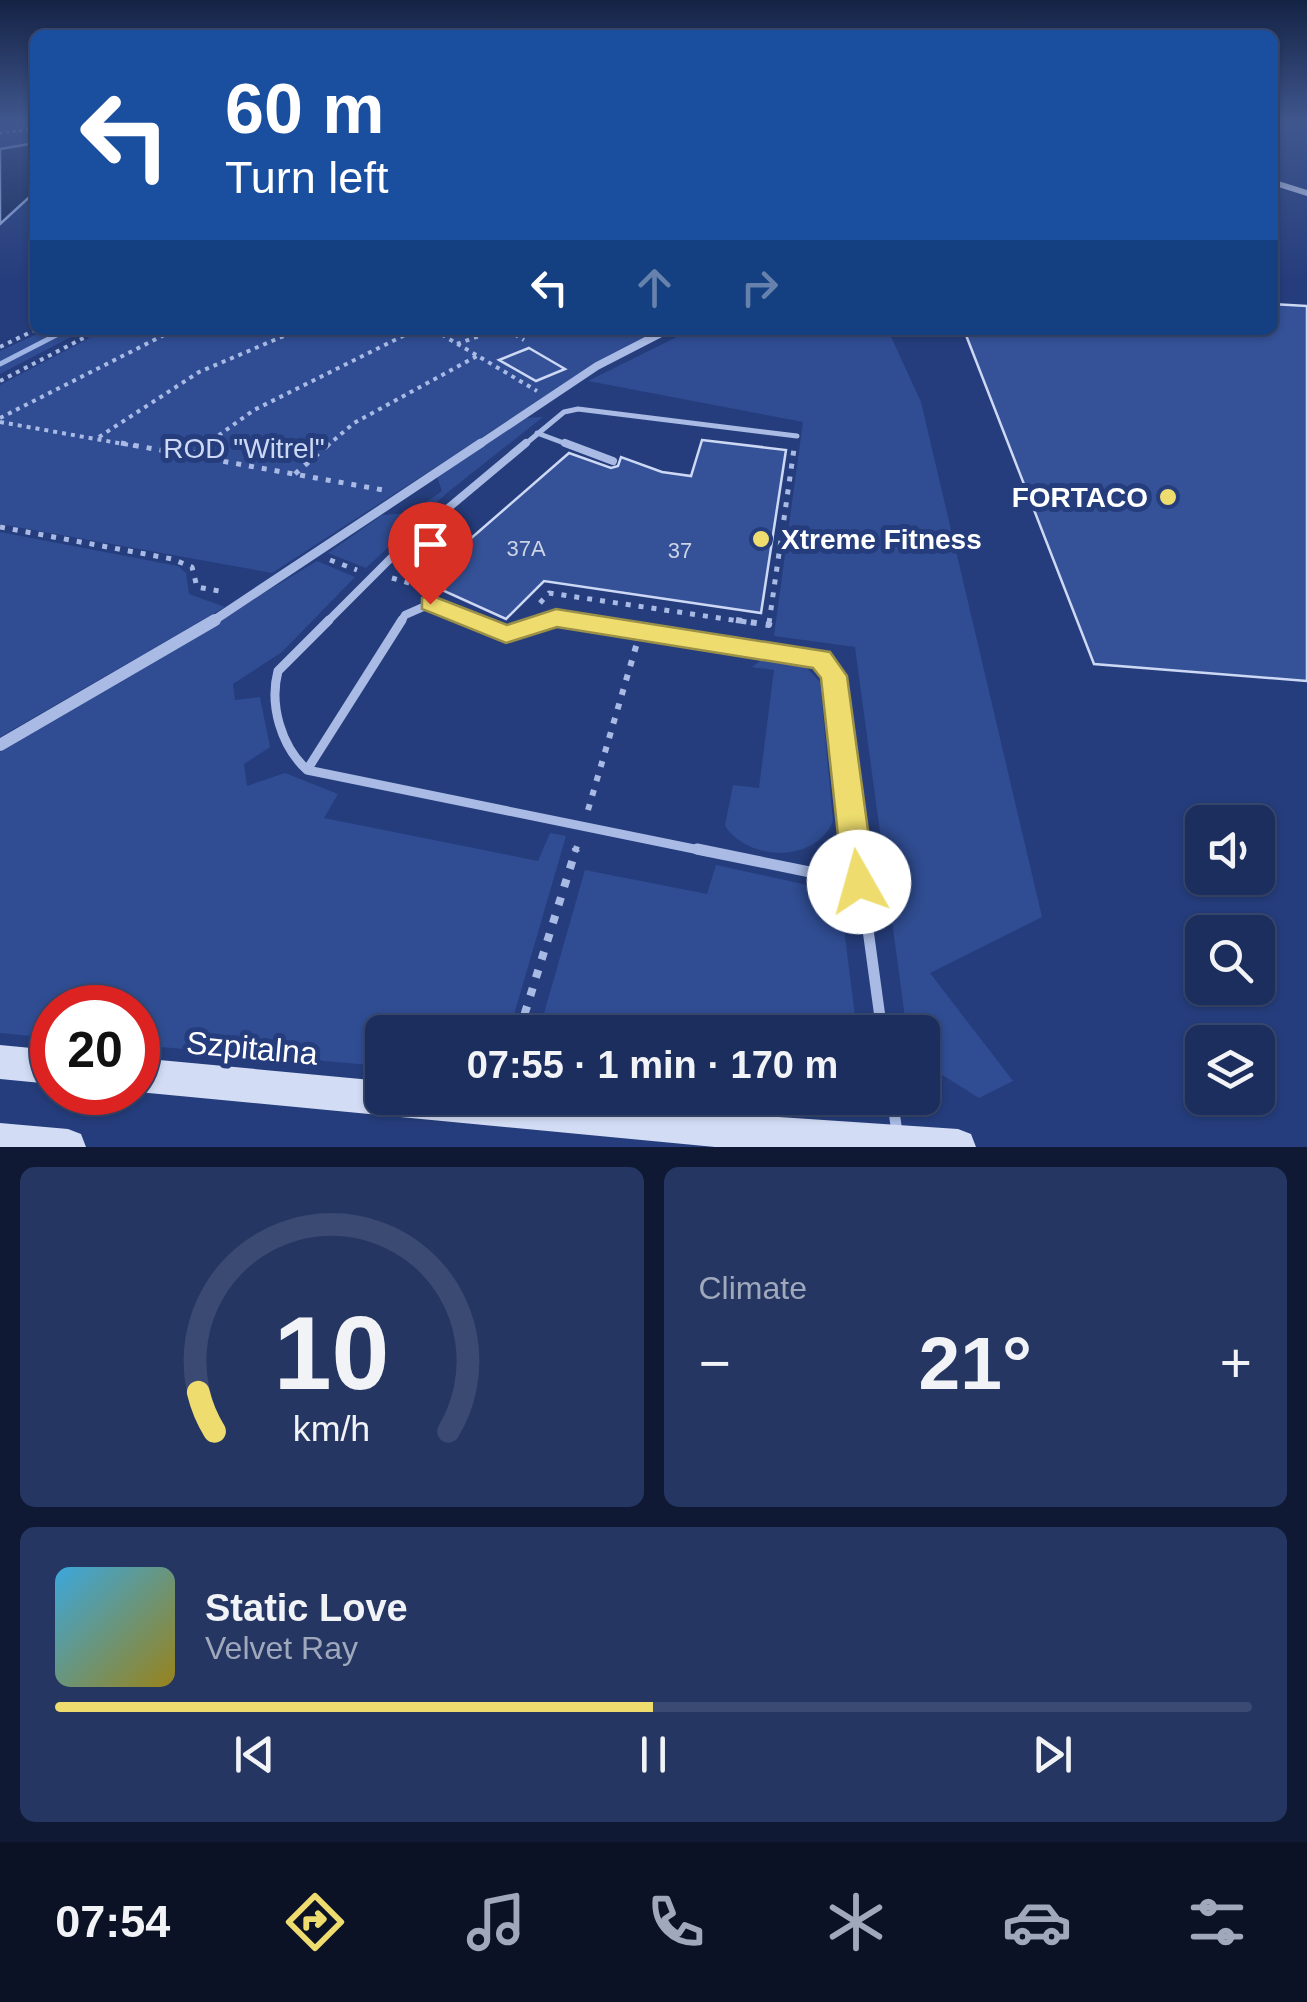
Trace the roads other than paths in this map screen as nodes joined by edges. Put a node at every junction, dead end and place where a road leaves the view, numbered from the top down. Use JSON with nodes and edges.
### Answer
{"nodes":[{"id":1,"x":1278,"y":184,"type":"edge"},
{"id":2,"x":1307,"y":194,"type":"edge"},
{"id":3,"x":658,"y":335,"type":"edge"},
{"id":4,"x":538,"y":433,"type":"junction"},
{"id":5,"x":796,"y":436,"type":"dead end"},
{"id":6,"x":613,"y":462,"type":"dead end"},
{"id":7,"x":0,"y":745,"type":"edge"},
{"id":8,"x":307,"y":770,"type":"junction"},
{"id":9,"x":859,"y":882,"type":"junction"},
{"id":10,"x":879,"y":1015,"type":"edge"},
{"id":11,"x":0,"y":1062,"type":"edge"},
{"id":12,"x":30,"y":1065,"type":"edge"},
{"id":13,"x":160,"y":1077,"type":"edge"},
{"id":14,"x":895,"y":1115,"type":"edge"},
{"id":15,"x":0,"y":1142,"type":"edge"},
{"id":16,"x":899,"y":1144,"type":"edge"},
{"id":17,"x":68,"y":1147,"type":"edge"},
{"id":18,"x":958,"y":1147,"type":"edge"}],
"edges":[{"from":1,"to":2,"type":"street"},
{"from":3,"to":7,"type":"street"},
{"from":4,"to":5,"type":"lane"},
{"from":4,"to":6,"type":"lane"},
{"from":4,"to":8,"type":"lane"},
{"from":8,"to":9,"type":"lane"},
{"from":8,"to":9,"type":"lane"},
{"from":9,"to":10,"type":"lane"},
{"from":11,"to":12,"type":"street"},
{"from":13,"to":16,"type":"street","name":"Szpitalna"},
{"from":14,"to":16,"type":"lane"},
{"from":15,"to":17,"type":"street"},
{"from":16,"to":18,"type":"street","name":"Szpitalna"}]}
